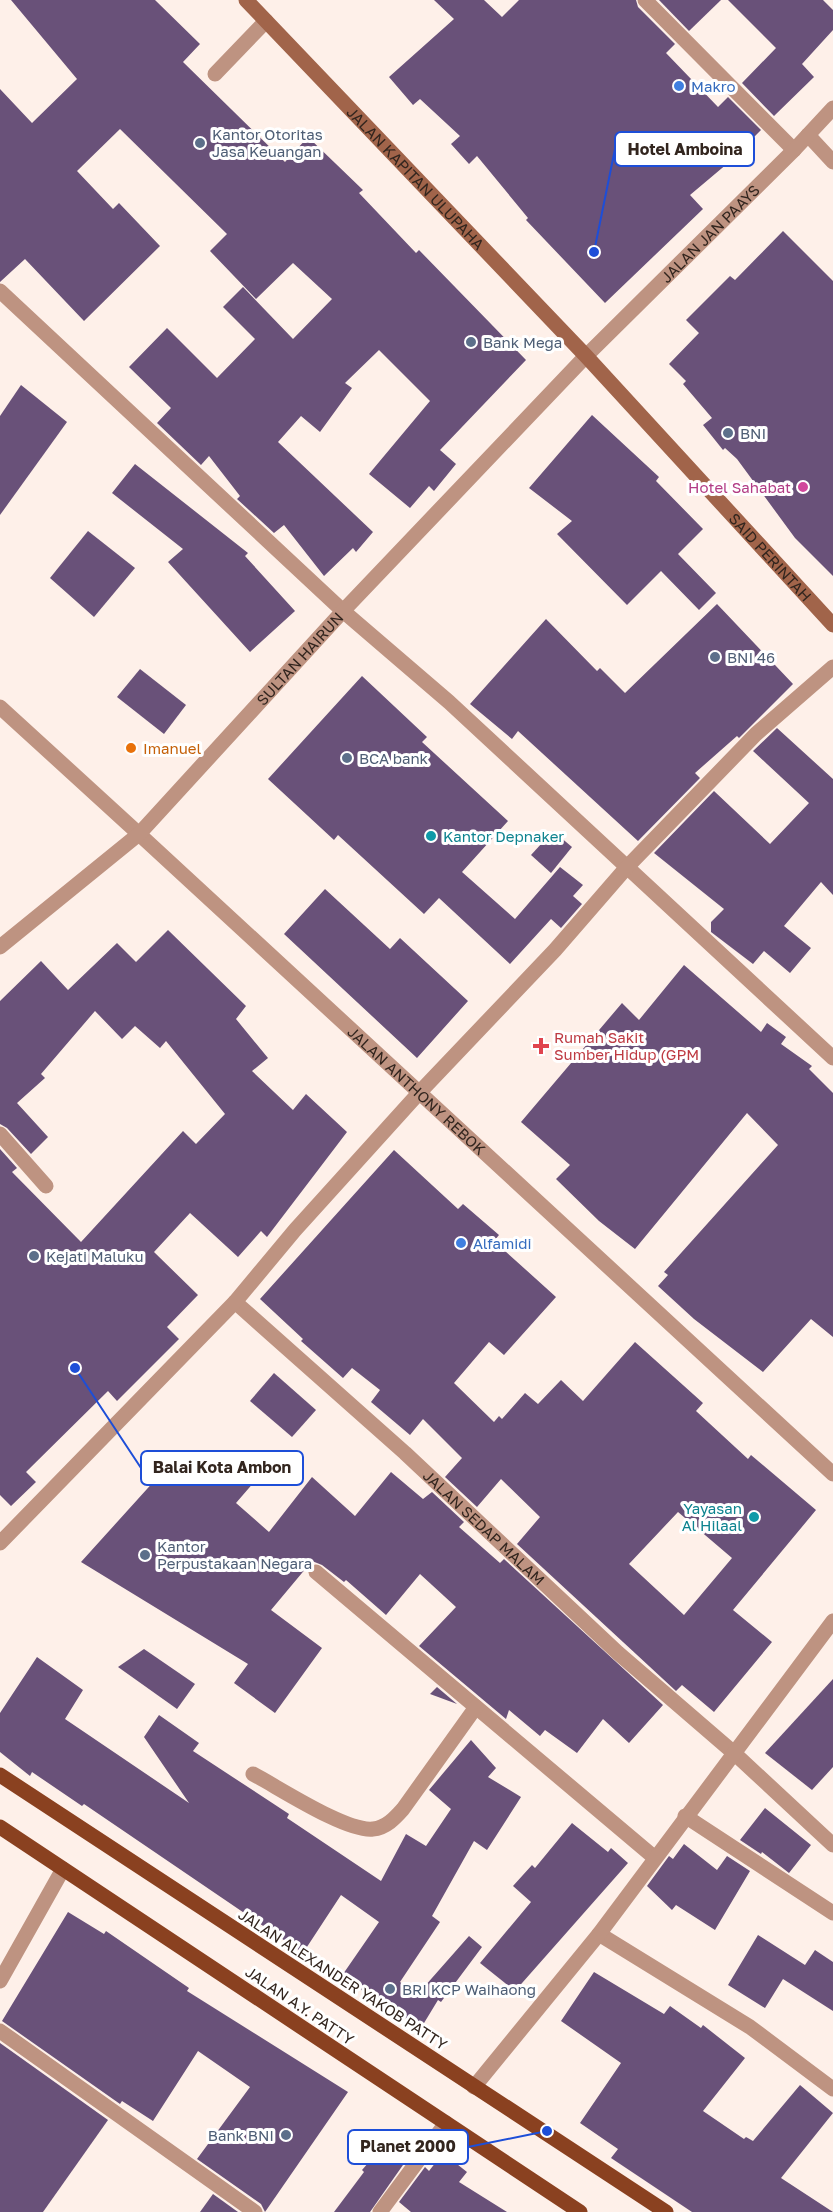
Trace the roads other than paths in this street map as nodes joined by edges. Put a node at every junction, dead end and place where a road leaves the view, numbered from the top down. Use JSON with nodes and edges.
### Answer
{"nodes":[{"id":1,"x":246,"y":0,"type":"edge"},
{"id":2,"x":645,"y":0,"type":"edge"},
{"id":3,"x":266,"y":21,"type":"junction"},
{"id":4,"x":215,"y":74,"type":"dead end"},
{"id":5,"x":833,"y":108,"type":"edge"},
{"id":6,"x":808,"y":135,"type":"junction"},
{"id":7,"x":794,"y":150,"type":"junction"},
{"id":8,"x":833,"y":162,"type":"edge"},
{"id":9,"x":0,"y":291,"type":"edge"},
{"id":10,"x":586,"y":356,"type":"junction"},
{"id":11,"x":343,"y":611,"type":"junction"},
{"id":12,"x":833,"y":625,"type":"edge"},
{"id":13,"x":833,"y":667,"type":"edge"},
{"id":14,"x":0,"y":707,"type":"edge"},
{"id":15,"x":139,"y":834,"type":"junction"},
{"id":16,"x":627,"y":867,"type":"junction"},
{"id":17,"x":0,"y":947,"type":"edge"},
{"id":18,"x":833,"y":1058,"type":"edge"},
{"id":19,"x":418,"y":1094,"type":"junction"},
{"id":20,"x":0,"y":1134,"type":"edge"},
{"id":21,"x":46,"y":1186,"type":"dead end"},
{"id":22,"x":235,"y":1302,"type":"junction"},
{"id":23,"x":833,"y":1474,"type":"edge"},
{"id":24,"x":0,"y":1543,"type":"edge"},
{"id":25,"x":316,"y":1572,"type":"dead end"},
{"id":26,"x":833,"y":1620,"type":"edge"},
{"id":27,"x":476,"y":1707,"type":"junction"},
{"id":28,"x":734,"y":1753,"type":"junction"},
{"id":29,"x":253,"y":1774,"type":"dead end"},
{"id":30,"x":0,"y":1775,"type":"edge"},
{"id":31,"x":685,"y":1816,"type":"junction"},
{"id":32,"x":0,"y":1827,"type":"edge"},
{"id":33,"x":833,"y":1845,"type":"edge"},
{"id":34,"x":655,"y":1858,"type":"junction"},
{"id":35,"x":63,"y":1869,"type":"junction"},
{"id":36,"x":833,"y":1913,"type":"edge"},
{"id":37,"x":599,"y":1934,"type":"junction"},
{"id":38,"x":0,"y":1981,"type":"edge"},
{"id":39,"x":0,"y":2031,"type":"edge"},
{"id":40,"x":474,"y":2086,"type":"junction"},
{"id":41,"x":833,"y":2089,"type":"edge"},
{"id":42,"x":446,"y":2123,"type":"junction"},
{"id":43,"x":255,"y":2212,"type":"edge"},
{"id":44,"x":380,"y":2212,"type":"edge"},
{"id":45,"x":580,"y":2212,"type":"edge"},
{"id":46,"x":666,"y":2212,"type":"edge"}],
"edges":[{"from":1,"to":3,"type":"main road","name":"JALAN KAPITAN ULUPAHA"},
{"from":2,"to":7,"type":"street"},
{"from":3,"to":4,"type":"street"},
{"from":3,"to":10,"type":"main road","name":"JALAN KAPITAN ULUPAHA"},
{"from":5,"to":6,"type":"street","name":"JALAN JAN PAAYS"},
{"from":6,"to":7,"type":"street","name":"JALAN JAN PAAYS"},
{"from":6,"to":8,"type":"street"},
{"from":7,"to":10,"type":"street","name":"JALAN JAN PAAYS"},
{"from":9,"to":11,"type":"street"},
{"from":10,"to":11,"type":"street","name":"SULTAN HAIRUN"},
{"from":10,"to":12,"type":"main road","name":"SAID PERINTAH"},
{"from":11,"to":15,"type":"street","name":"SULTAN HAIRUN"},
{"from":11,"to":16,"type":"street"},
{"from":13,"to":16,"type":"street"},
{"from":14,"to":15,"type":"street","name":"JALAN ANTHONY REBOK"},
{"from":15,"to":17,"type":"street","name":"SULTAN HAIRUN"},
{"from":15,"to":19,"type":"street","name":"JALAN ANTHONY REBOK"},
{"from":16,"to":18,"type":"street"},
{"from":16,"to":19,"type":"street"},
{"from":19,"to":22,"type":"street"},
{"from":19,"to":23,"type":"street","name":"JALAN ANTHONY REBOK"},
{"from":20,"to":21,"type":"street"},
{"from":22,"to":24,"type":"street"},
{"from":22,"to":28,"type":"street","name":"JALAN SEDAP MALAM"},
{"from":25,"to":27,"type":"street"},
{"from":26,"to":28,"type":"street"},
{"from":27,"to":29,"type":"street"},
{"from":27,"to":34,"type":"street"},
{"from":28,"to":31,"type":"street"},
{"from":28,"to":33,"type":"street","name":"JALAN SEDAP MALAM"},
{"from":30,"to":40,"type":"main road","name":"JALAN ALEXANDER YAKOB PATTY"},
{"from":31,"to":34,"type":"street"},
{"from":31,"to":36,"type":"street"},
{"from":32,"to":35,"type":"main road","name":"JALAN A.Y. PATTY"},
{"from":34,"to":37,"type":"street"},
{"from":35,"to":38,"type":"street"},
{"from":35,"to":42,"type":"main road","name":"JALAN A.Y. PATTY"},
{"from":37,"to":40,"type":"street"},
{"from":37,"to":41,"type":"street"},
{"from":39,"to":43,"type":"street"},
{"from":40,"to":46,"type":"main road","name":"JALAN ALEXANDER YAKOB PATTY"},
{"from":42,"to":44,"type":"street"},
{"from":42,"to":45,"type":"main road","name":"JALAN A.Y. PATTY"}]}
